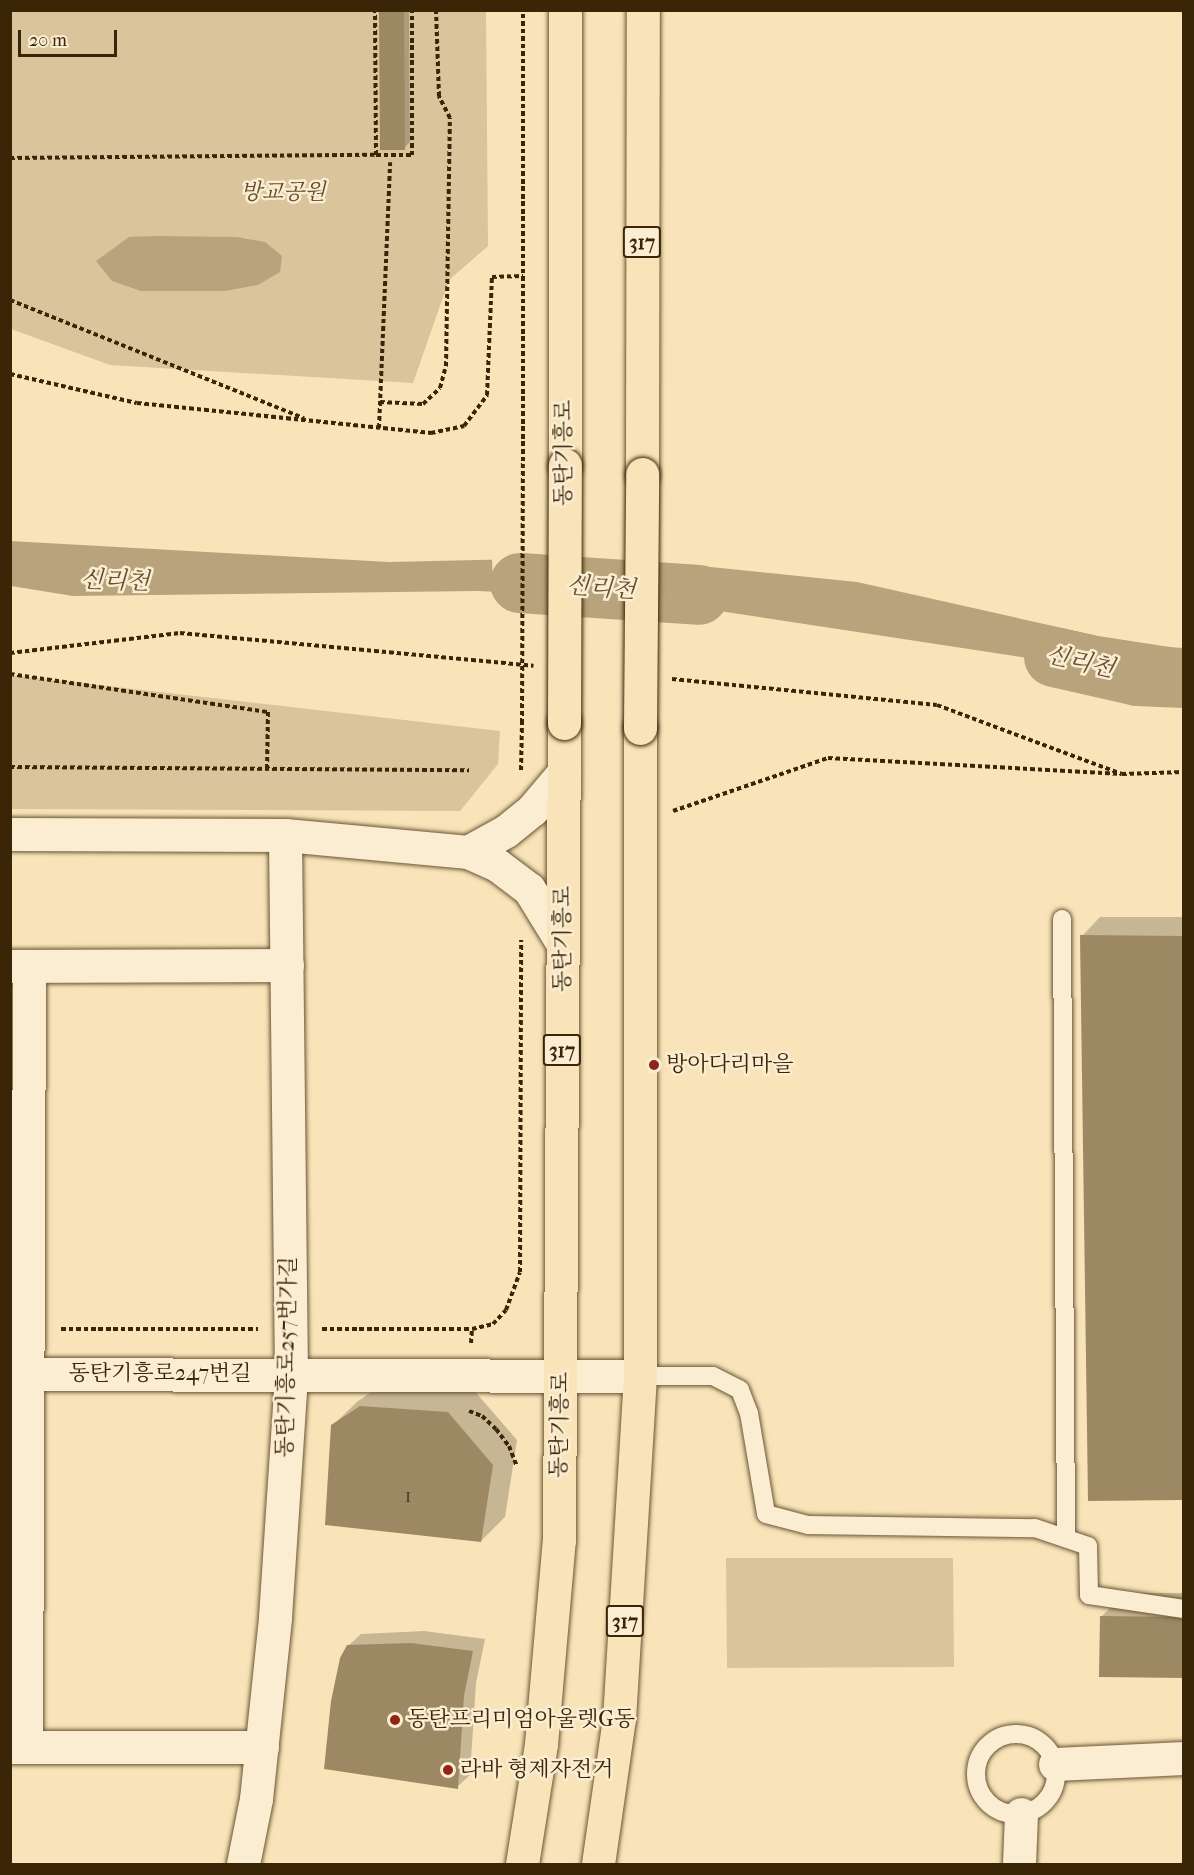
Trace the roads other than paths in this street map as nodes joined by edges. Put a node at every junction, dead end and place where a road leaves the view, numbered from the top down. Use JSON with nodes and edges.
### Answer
{"nodes":[{"id":1,"x":565,"y":10,"type":"edge"},
{"id":2,"x":643,"y":10,"type":"edge"},
{"id":3,"x":564,"y":772,"type":"junction"},
{"id":4,"x":10,"y":834,"type":"edge"},
{"id":5,"x":285,"y":835,"type":"junction"},
{"id":6,"x":468,"y":852,"type":"junction"},
{"id":7,"x":1062,"y":919,"type":"dead end"},
{"id":8,"x":563,"y":944,"type":"junction"},
{"id":9,"x":287,"y":965,"type":"junction"},
{"id":10,"x":20,"y":966,"type":"edge"},
{"id":11,"x":20,"y":1181,"type":"edge"},
{"id":12,"x":19,"y":1374,"type":"edge"},
{"id":13,"x":291,"y":1375,"type":"junction"},
{"id":14,"x":561,"y":1376,"type":"junction"},
{"id":15,"x":640,"y":1376,"type":"junction"},
{"id":16,"x":19,"y":1506,"type":"edge"},
{"id":17,"x":1066,"y":1538,"type":"junction"},
{"id":18,"x":1184,"y":1610,"type":"edge"},
{"id":19,"x":18,"y":1747,"type":"edge"},
{"id":20,"x":262,"y":1747,"type":"junction"},
{"id":21,"x":1184,"y":1758,"type":"edge"},
{"id":22,"x":1055,"y":1764,"type":"junction"},
{"id":23,"x":1021,"y":1814,"type":"junction"},
{"id":24,"x":243,"y":1864,"type":"edge"},
{"id":25,"x":522,"y":1864,"type":"edge"},
{"id":26,"x":598,"y":1864,"type":"edge"},
{"id":27,"x":1019,"y":1864,"type":"edge"}],
"edges":[{"from":1,"to":3,"type":"main road","name":"동탄기흥로","number":"317","bridge":true},
{"from":2,"to":15,"type":"main road","number":"317","bridge":true},
{"from":3,"to":6,"type":"street"},
{"from":3,"to":8,"type":"main road","name":"동탄기흥로","number":"317"},
{"from":4,"to":5,"type":"street"},
{"from":5,"to":6,"type":"street"},
{"from":5,"to":9,"type":"street","name":"동탄기흥로257번가길"},
{"from":6,"to":8,"type":"street"},
{"from":7,"to":17,"type":"lane"},
{"from":8,"to":14,"type":"main road","name":"동탄기흥로","number":"317"},
{"from":9,"to":10,"type":"street"},
{"from":9,"to":13,"type":"street","name":"동탄기흥로257번가길"},
{"from":10,"to":11,"type":"street"},
{"from":11,"to":12,"type":"street"},
{"from":12,"to":13,"type":"street","name":"동탄기흥로247번길"},
{"from":12,"to":16,"type":"street"},
{"from":13,"to":14,"type":"street","name":"동탄기흥로247번길"},
{"from":13,"to":20,"type":"street","name":"동탄기흥로257번가길"},
{"from":14,"to":15,"type":"street","name":"동탄기흥로247번길"},
{"from":14,"to":25,"type":"main road","name":"동탄기흥로","number":"317"},
{"from":15,"to":17,"type":"lane"},
{"from":15,"to":26,"type":"main road","number":"317"},
{"from":16,"to":19,"type":"street"},
{"from":17,"to":18,"type":"lane"},
{"from":19,"to":20,"type":"street"},
{"from":20,"to":24,"type":"street","name":"동탄기흥로257번가길"},
{"from":21,"to":22,"type":"street"},
{"from":22,"to":23,"type":"lane"},
{"from":22,"to":23,"type":"lane"},
{"from":23,"to":27,"type":"street"}]}
